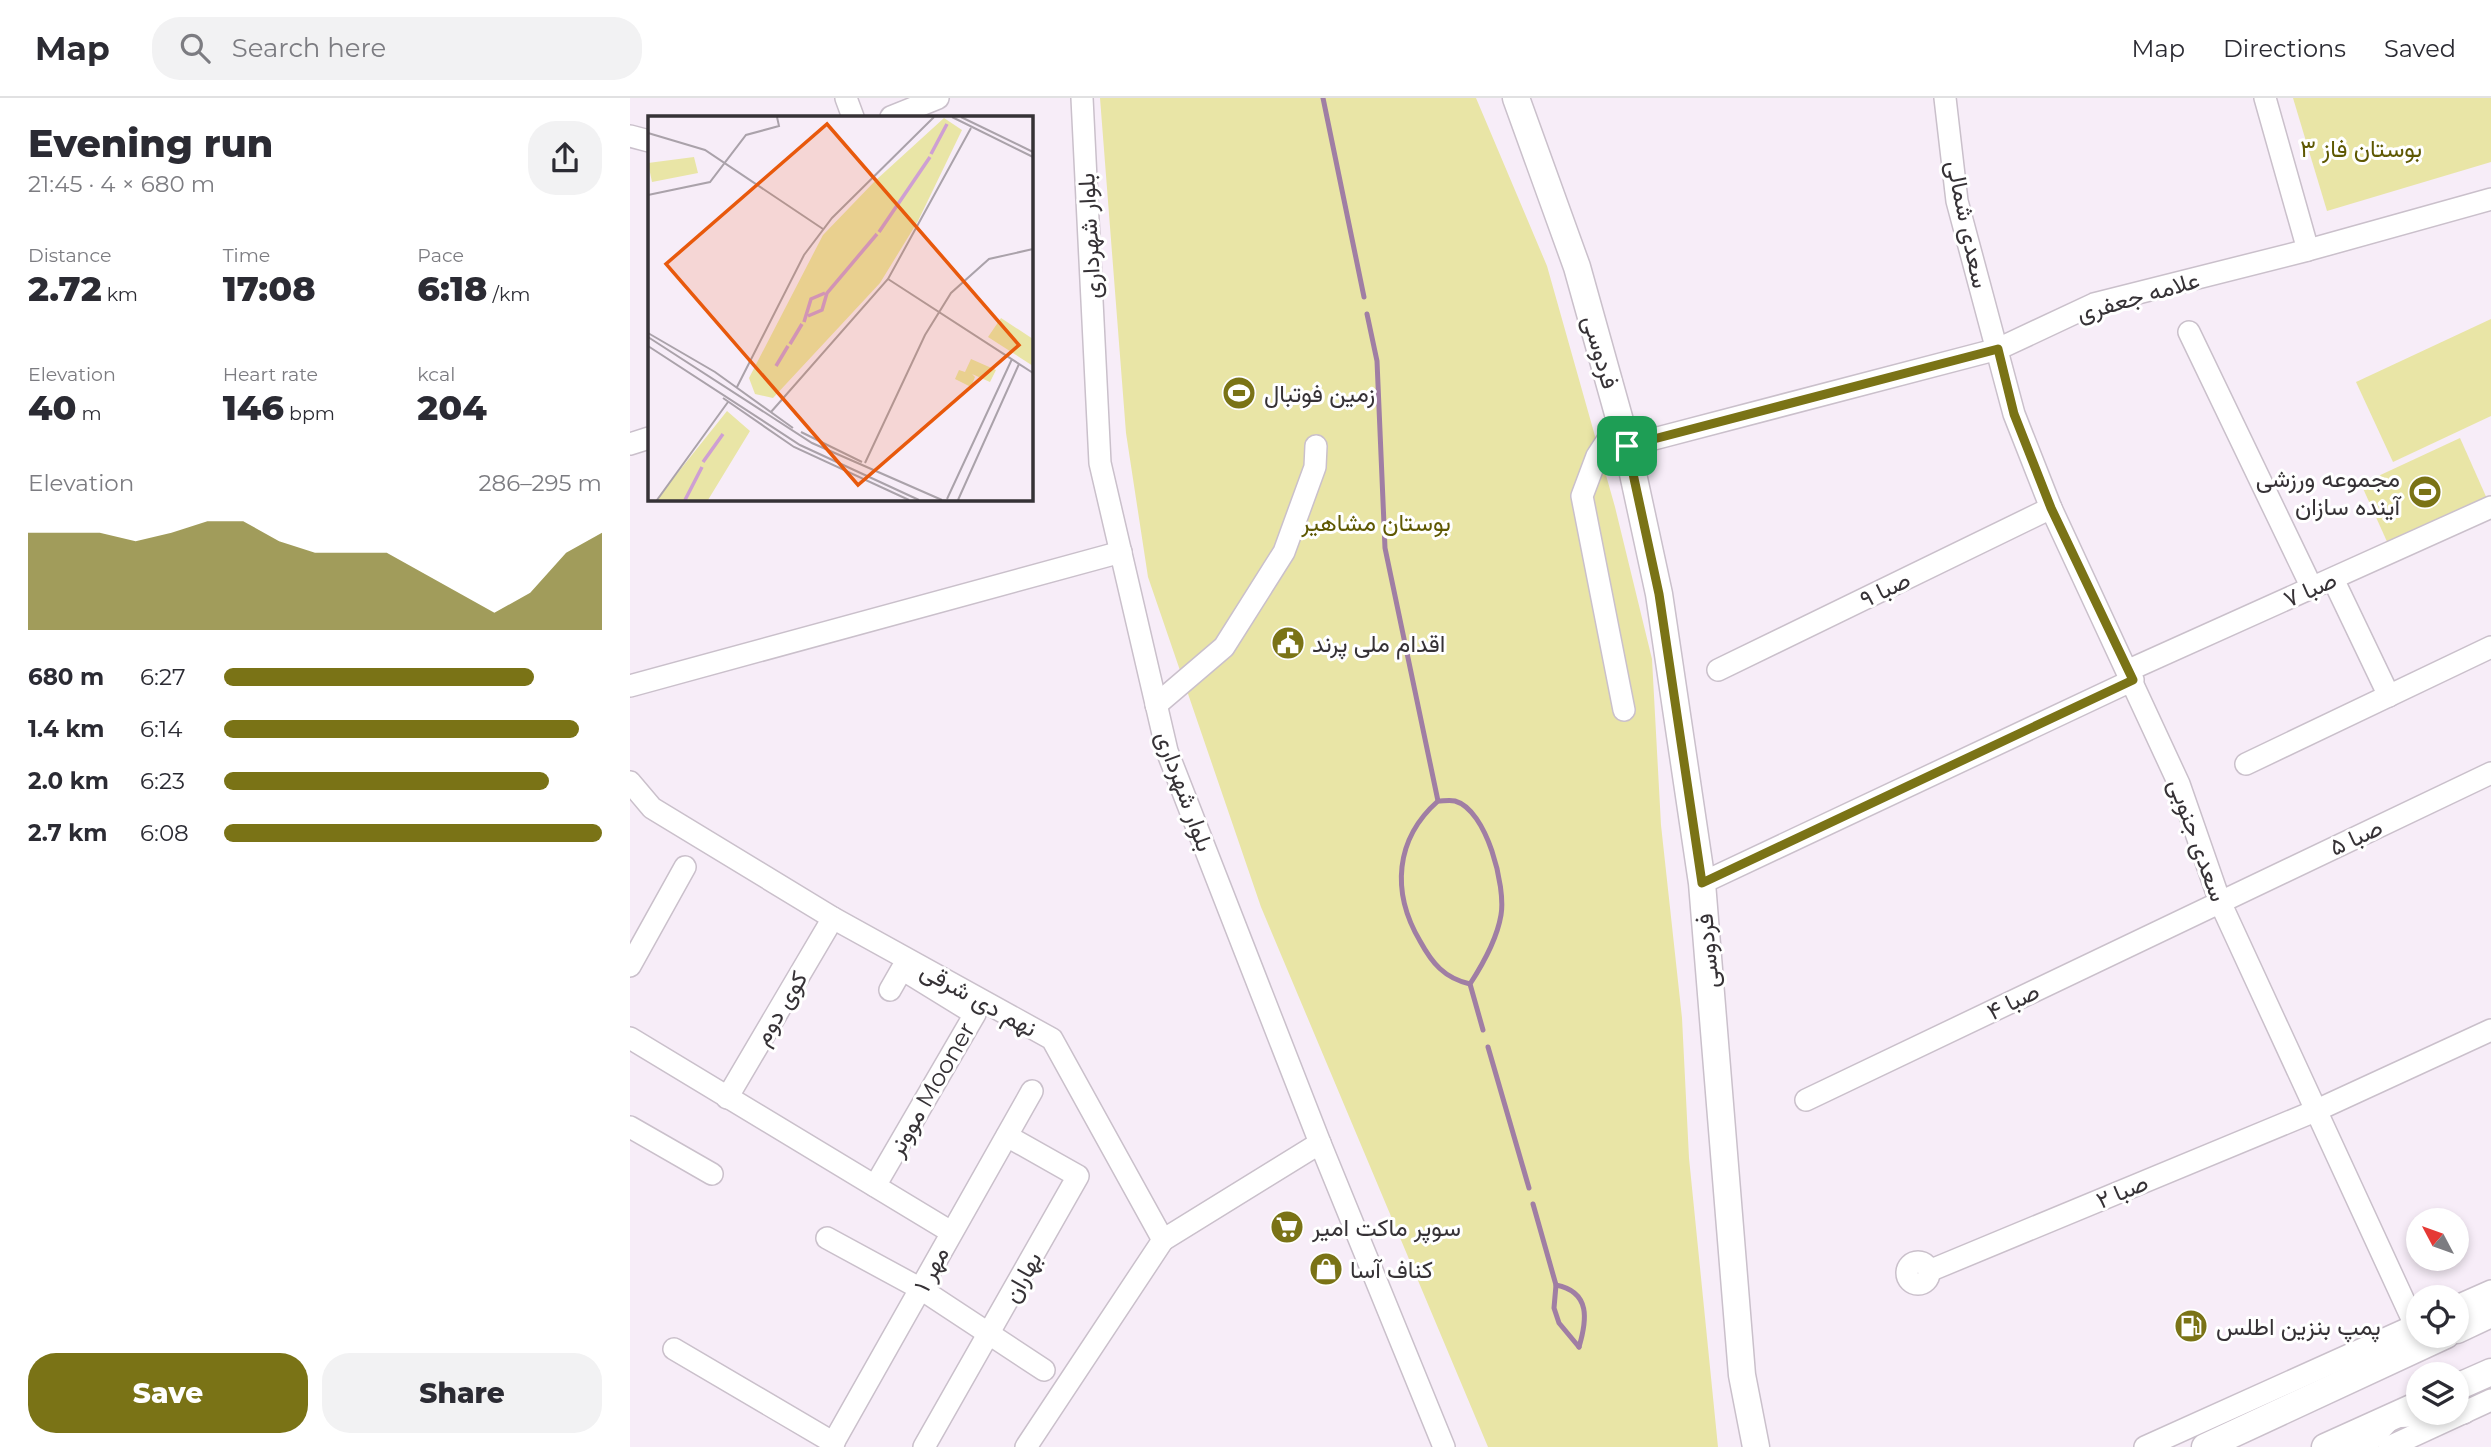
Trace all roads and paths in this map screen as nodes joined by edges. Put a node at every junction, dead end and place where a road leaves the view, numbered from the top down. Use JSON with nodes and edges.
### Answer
{"nodes":[{"id":1,"x":846,"y":98,"type":"edge"},
{"id":2,"x":938,"y":98,"type":"edge"},
{"id":3,"x":1082,"y":98,"type":"edge"},
{"id":4,"x":1516,"y":98,"type":"edge"},
{"id":5,"x":1945,"y":98,"type":"edge"},
{"id":6,"x":2265,"y":98,"type":"edge"},
{"id":7,"x":853,"y":116,"type":"edge"},
{"id":8,"x":893,"y":116,"type":"edge"},
{"id":9,"x":630,"y":136,"type":"edge"},
{"id":10,"x":648,"y":141,"type":"edge"},
{"id":11,"x":2491,"y":199,"type":"edge"},
{"id":12,"x":2308,"y":250,"type":"junction"},
{"id":13,"x":2189,"y":332,"type":"dead end"},
{"id":14,"x":1998,"y":349,"type":"junction"},
{"id":15,"x":1624,"y":434,"type":"junction"},
{"id":16,"x":648,"y":438,"type":"edge"},
{"id":17,"x":630,"y":444,"type":"edge"},
{"id":18,"x":1316,"y":446,"type":"dead end"},
{"id":19,"x":2051,"y":508,"type":"junction"},
{"id":20,"x":2491,"y":508,"type":"edge"},
{"id":21,"x":1121,"y":552,"type":"junction"},
{"id":22,"x":2333,"y":579,"type":"junction"},
{"id":23,"x":2312,"y":588,"type":"junction"},
{"id":24,"x":2491,"y":647,"type":"edge"},
{"id":25,"x":1718,"y":670,"type":"dead end"},
{"id":26,"x":2131,"y":675,"type":"junction"},
{"id":27,"x":630,"y":686,"type":"edge"},
{"id":28,"x":2389,"y":696,"type":"junction"},
{"id":29,"x":1156,"y":705,"type":"junction"},
{"id":30,"x":1624,"y":710,"type":"dead end"},
{"id":31,"x":2246,"y":764,"type":"dead end"},
{"id":32,"x":2491,"y":773,"type":"edge"},
{"id":33,"x":630,"y":782,"type":"edge"},
{"id":34,"x":685,"y":867,"type":"dead end"},
{"id":35,"x":1702,"y":883,"type":"junction"},
{"id":36,"x":2220,"y":902,"type":"junction"},
{"id":37,"x":833,"y":918,"type":"junction"},
{"id":38,"x":630,"y":966,"type":"edge"},
{"id":39,"x":890,"y":990,"type":"dead end"},
{"id":40,"x":2491,"y":1030,"type":"edge"},
{"id":41,"x":630,"y":1038,"type":"edge"},
{"id":42,"x":1032,"y":1091,"type":"dead end"},
{"id":43,"x":727,"y":1098,"type":"junction"},
{"id":44,"x":1806,"y":1100,"type":"dead end"},
{"id":45,"x":2315,"y":1111,"type":"junction"},
{"id":46,"x":630,"y":1127,"type":"edge"},
{"id":47,"x":1007,"y":1136,"type":"junction"},
{"id":48,"x":1320,"y":1143,"type":"junction"},
{"id":49,"x":712,"y":1174,"type":"dead end"},
{"id":50,"x":875,"y":1186,"type":"junction"},
{"id":51,"x":951,"y":1231,"type":"junction"},
{"id":52,"x":827,"y":1238,"type":"dead end"},
{"id":53,"x":1163,"y":1240,"type":"junction"},
{"id":54,"x":1928,"y":1271,"type":"dead end"},
{"id":55,"x":921,"y":1289,"type":"junction"},
{"id":56,"x":2491,"y":1291,"type":"edge"},
{"id":57,"x":2406,"y":1301,"type":"edge"},
{"id":58,"x":2469,"y":1301,"type":"edge"},
{"id":59,"x":2491,"y":1314,"type":"edge"},
{"id":60,"x":2469,"y":1324,"type":"edge"},
{"id":61,"x":2406,"y":1329,"type":"edge"},
{"id":62,"x":989,"y":1335,"type":"junction"},
{"id":63,"x":2418,"y":1348,"type":"edge"},
{"id":64,"x":674,"y":1349,"type":"dead end"},
{"id":65,"x":1044,"y":1370,"type":"dead end"},
{"id":66,"x":2491,"y":1372,"type":"edge"},
{"id":67,"x":2469,"y":1393,"type":"edge"},
{"id":68,"x":2469,"y":1400,"type":"edge"},
{"id":69,"x":2491,"y":1400,"type":"edge"},
{"id":70,"x":2406,"y":1411,"type":"edge"},
{"id":71,"x":2406,"y":1414,"type":"edge"},
{"id":72,"x":2392,"y":1417,"type":"junction"},
{"id":73,"x":2423,"y":1425,"type":"edge"},
{"id":74,"x":833,"y":1445,"type":"edge"},
{"id":75,"x":924,"y":1447,"type":"edge"},
{"id":76,"x":1026,"y":1447,"type":"edge"},
{"id":77,"x":1444,"y":1447,"type":"edge"},
{"id":78,"x":1756,"y":1447,"type":"edge"},
{"id":79,"x":2146,"y":1447,"type":"edge"},
{"id":80,"x":2205,"y":1447,"type":"edge"},
{"id":81,"x":2325,"y":1447,"type":"edge"},
{"id":82,"x":2364,"y":1447,"type":"edge"},
{"id":83,"x":2389,"y":1447,"type":"edge"}],
"edges":[{"from":1,"to":7,"type":"street"},
{"from":2,"to":8,"type":"street"},
{"from":3,"to":21,"type":"street","name":"بلوار شهرداری"},
{"from":4,"to":15,"type":"main road","name":"فردوسی"},
{"from":5,"to":14,"type":"street","name":"سعدی شمالی"},
{"from":6,"to":12,"type":"street"},
{"from":9,"to":10,"type":"street"},
{"from":11,"to":12,"type":"street","name":"علامه جعفری"},
{"from":12,"to":14,"type":"street","name":"علامه جعفری"},
{"from":13,"to":23,"type":"street"},
{"from":14,"to":15,"type":"street","name":"علامه جعفری"},
{"from":14,"to":19,"type":"street","name":"سعدی جنوبی"},
{"from":15,"to":30,"type":"street"},
{"from":15,"to":35,"type":"main road","name":"فردوسی"},
{"from":16,"to":17,"type":"street"},
{"from":18,"to":29,"type":"street"},
{"from":19,"to":25,"type":"street","name":"صبا ۹"},
{"from":19,"to":26,"type":"street","name":"سعدی جنوبی"},
{"from":20,"to":22,"type":"street","name":"صبا ۷"},
{"from":21,"to":27,"type":"street"},
{"from":21,"to":29,"type":"street","name":"بلوار شهرداری"},
{"from":22,"to":23,"type":"street","name":"صبا ۷"},
{"from":22,"to":28,"type":"street"},
{"from":23,"to":26,"type":"street","name":"صبا ۷"},
{"from":24,"to":28,"type":"street"},
{"from":26,"to":35,"type":"street","name":"صبا ۷"},
{"from":26,"to":36,"type":"street","name":"سعدی جنوبی"},
{"from":28,"to":31,"type":"street"},
{"from":29,"to":48,"type":"street","name":"بلوار شهرداری"},
{"from":32,"to":36,"type":"street","name":"صبا ۵"},
{"from":33,"to":37,"type":"street","name":"نهم دی شرقی"},
{"from":34,"to":38,"type":"street"},
{"from":35,"to":78,"type":"main road","name":"فردوسی"},
{"from":36,"to":44,"type":"street","name":"صبا ۴"},
{"from":36,"to":45,"type":"street","name":"سعدی جنوبی"},
{"from":37,"to":43,"type":"street","name":"کوی دوم"},
{"from":37,"to":53,"type":"street","name":"نهم دی شرقی"},
{"from":39,"to":50,"type":"street","name":"موونر Mooner"},
{"from":40,"to":45,"type":"street","name":"صبا ۲"},
{"from":41,"to":43,"type":"street"},
{"from":42,"to":47,"type":"street","name":"مهر ۱"},
{"from":43,"to":50,"type":"street"},
{"from":45,"to":54,"type":"street","name":"صبا ۲"},
{"from":45,"to":57,"type":"street","name":"سعدی جنوبی"},
{"from":46,"to":49,"type":"street"},
{"from":47,"to":51,"type":"street","name":"مهر ۱"},
{"from":47,"to":62,"type":"street","name":"بهاران"},
{"from":48,"to":53,"type":"street"},
{"from":48,"to":77,"type":"street","name":"بلوار شهرداری"},
{"from":50,"to":51,"type":"street"},
{"from":51,"to":55,"type":"street","name":"مهر ۱"},
{"from":52,"to":55,"type":"street"},
{"from":53,"to":76,"type":"street"},
{"from":55,"to":62,"type":"street"},
{"from":55,"to":74,"type":"street","name":"مهر ۱"},
{"from":56,"to":58,"type":"street"},
{"from":59,"to":60,"type":"main road"},
{"from":61,"to":79,"type":"street"},
{"from":62,"to":65,"type":"street"},
{"from":62,"to":75,"type":"street","name":"بهاران"},
{"from":63,"to":80,"type":"main road"},
{"from":64,"to":74,"type":"street"},
{"from":66,"to":67,"type":"main road"},
{"from":68,"to":69,"type":"street"},
{"from":70,"to":72,"type":"main road"},
{"from":71,"to":72,"type":"street"},
{"from":72,"to":81,"type":"main road"},
{"from":72,"to":82,"type":"street"},
{"from":73,"to":83,"type":"street"}]}
